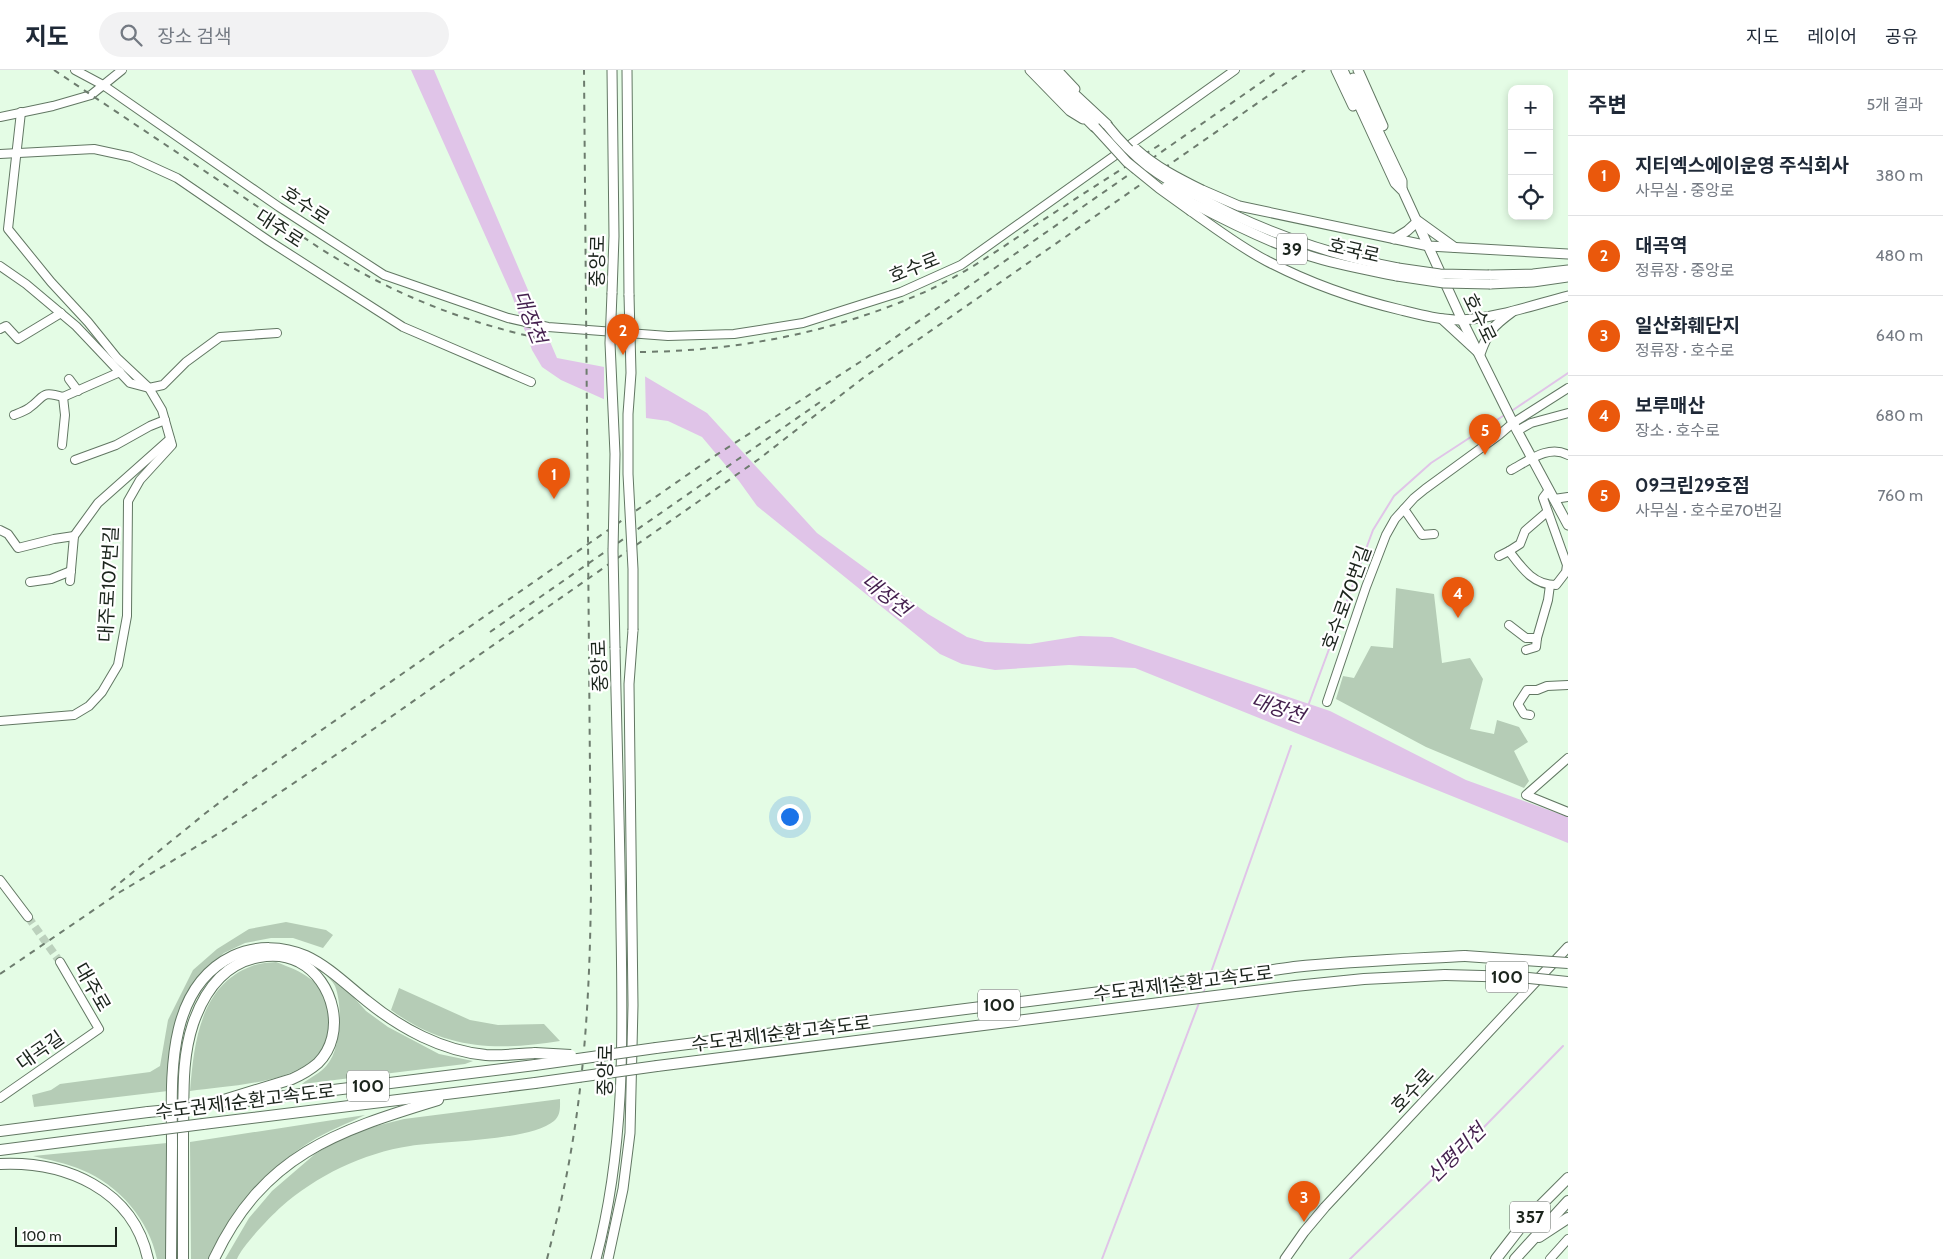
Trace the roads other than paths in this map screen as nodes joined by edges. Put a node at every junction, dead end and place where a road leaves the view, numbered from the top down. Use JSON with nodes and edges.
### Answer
{"nodes":[{"id":1,"x":75,"y":70,"type":"edge"},
{"id":2,"x":122,"y":70,"type":"edge"},
{"id":3,"x":612,"y":70,"type":"edge"},
{"id":4,"x":627,"y":70,"type":"edge"},
{"id":5,"x":1030,"y":70,"type":"edge"},
{"id":6,"x":1038,"y":70,"type":"edge"},
{"id":7,"x":1048,"y":70,"type":"edge"},
{"id":8,"x":1057,"y":70,"type":"edge"},
{"id":9,"x":1235,"y":70,"type":"edge"},
{"id":10,"x":1336,"y":70,"type":"edge"},
{"id":11,"x":1343,"y":70,"type":"edge"},
{"id":12,"x":1350,"y":70,"type":"edge"},
{"id":13,"x":1358,"y":70,"type":"edge"},
{"id":14,"x":103,"y":85,"type":"junction"},
{"id":15,"x":21,"y":112,"type":"junction"},
{"id":16,"x":0,"y":117,"type":"edge"},
{"id":17,"x":1107,"y":125,"type":"junction"},
{"id":18,"x":1095,"y":127,"type":"junction"},
{"id":19,"x":16,"y":153,"type":"junction"},
{"id":20,"x":0,"y":154,"type":"edge"},
{"id":21,"x":1395,"y":174,"type":"junction"},
{"id":22,"x":1196,"y":200,"type":"junction"},
{"id":23,"x":1418,"y":221,"type":"junction"},
{"id":24,"x":1394,"y":239,"type":"junction"},
{"id":25,"x":1429,"y":246,"type":"junction"},
{"id":26,"x":1454,"y":247,"type":"junction"},
{"id":27,"x":1568,"y":254,"type":"edge"},
{"id":28,"x":0,"y":266,"type":"edge"},
{"id":29,"x":1568,"y":270,"type":"edge"},
{"id":30,"x":1568,"y":277,"type":"edge"},
{"id":31,"x":1490,"y":280,"type":"junction"},
{"id":32,"x":1568,"y":296,"type":"edge"},
{"id":33,"x":1515,"y":310,"type":"junction"},
{"id":34,"x":60,"y":313,"type":"junction"},
{"id":35,"x":1442,"y":320,"type":"junction"},
{"id":36,"x":1462,"y":320,"type":"junction"},
{"id":37,"x":0,"y":329,"type":"edge"},
{"id":38,"x":277,"y":333,"type":"dead end"},
{"id":39,"x":1480,"y":354,"type":"junction"},
{"id":40,"x":120,"y":372,"type":"junction"},
{"id":41,"x":69,"y":379,"type":"dead end"},
{"id":42,"x":531,"y":382,"type":"dead end"},
{"id":43,"x":149,"y":388,"type":"junction"},
{"id":44,"x":1568,"y":388,"type":"edge"},
{"id":45,"x":78,"y":390,"type":"junction"},
{"id":46,"x":63,"y":397,"type":"junction"},
{"id":47,"x":1568,"y":413,"type":"edge"},
{"id":48,"x":14,"y":415,"type":"dead end"},
{"id":49,"x":165,"y":420,"type":"junction"},
{"id":50,"x":1515,"y":427,"type":"junction"},
{"id":51,"x":170,"y":439,"type":"junction"},
{"id":52,"x":62,"y":445,"type":"dead end"},
{"id":53,"x":1568,"y":455,"type":"edge"},
{"id":54,"x":1532,"y":459,"type":"junction"},
{"id":55,"x":75,"y":460,"type":"dead end"},
{"id":56,"x":1511,"y":470,"type":"dead end"},
{"id":57,"x":1549,"y":490,"type":"junction"},
{"id":58,"x":1568,"y":497,"type":"edge"},
{"id":59,"x":1554,"y":499,"type":"junction"},
{"id":60,"x":1404,"y":509,"type":"junction"},
{"id":61,"x":1547,"y":512,"type":"junction"},
{"id":62,"x":1568,"y":525,"type":"edge"},
{"id":63,"x":0,"y":530,"type":"edge"},
{"id":64,"x":1434,"y":534,"type":"dead end"},
{"id":65,"x":74,"y":536,"type":"junction"},
{"id":66,"x":1509,"y":551,"type":"junction"},
{"id":67,"x":1499,"y":556,"type":"dead end"},
{"id":68,"x":71,"y":572,"type":"junction"},
{"id":69,"x":70,"y":581,"type":"dead end"},
{"id":70,"x":30,"y":582,"type":"dead end"},
{"id":71,"x":1550,"y":585,"type":"junction"},
{"id":72,"x":1509,"y":625,"type":"dead end"},
{"id":73,"x":1537,"y":638,"type":"junction"},
{"id":74,"x":1526,"y":650,"type":"dead end"},
{"id":75,"x":1568,"y":685,"type":"edge"},
{"id":76,"x":1327,"y":702,"type":"dead end"},
{"id":77,"x":1530,"y":716,"type":"dead end"},
{"id":78,"x":0,"y":721,"type":"edge"},
{"id":79,"x":1568,"y":758,"type":"edge"},
{"id":80,"x":1568,"y":812,"type":"edge"},
{"id":81,"x":0,"y":880,"type":"edge"},
{"id":82,"x":28,"y":917,"type":"tunnel mouth"},
{"id":83,"x":1568,"y":947,"type":"edge"},
{"id":84,"x":60,"y":962,"type":"tunnel mouth"},
{"id":85,"x":1568,"y":963,"type":"edge"},
{"id":86,"x":1568,"y":982,"type":"edge"},
{"id":87,"x":99,"y":1029,"type":"joint"},
{"id":88,"x":594,"y":1057,"type":"junction"},
{"id":89,"x":466,"y":1092,"type":"junction"},
{"id":90,"x":0,"y":1098,"type":"edge"},
{"id":91,"x":201,"y":1106,"type":"junction"},
{"id":92,"x":2,"y":1131,"type":"edge"},
{"id":93,"x":0,"y":1150,"type":"edge"},
{"id":94,"x":0,"y":1164,"type":"edge"},
{"id":95,"x":1568,"y":1178,"type":"edge"},
{"id":96,"x":1568,"y":1201,"type":"edge"},
{"id":97,"x":1568,"y":1218,"type":"edge"},
{"id":98,"x":1568,"y":1240,"type":"edge"},
{"id":99,"x":1530,"y":1242,"type":"junction"},
{"id":100,"x":148,"y":1259,"type":"edge"},
{"id":101,"x":171,"y":1259,"type":"edge"},
{"id":102,"x":183,"y":1259,"type":"edge"},
{"id":103,"x":214,"y":1259,"type":"edge"},
{"id":104,"x":596,"y":1259,"type":"edge"},
{"id":105,"x":608,"y":1259,"type":"edge"},
{"id":106,"x":1285,"y":1259,"type":"edge"},
{"id":107,"x":1496,"y":1259,"type":"edge"},
{"id":108,"x":1515,"y":1259,"type":"edge"},
{"id":109,"x":1550,"y":1259,"type":"edge"}],
"edges":[{"from":1,"to":14,"type":"street","name":"호수로"},
{"from":2,"to":14,"type":"street"},
{"from":3,"to":104,"type":"main road","name":"중앙로","bridge":true},
{"from":4,"to":105,"type":"main road","name":"중앙로","bridge":true},
{"from":5,"to":18,"type":"main road"},
{"from":6,"to":18,"type":"highway","number":"39"},
{"from":7,"to":17,"type":"highway","number":"39"},
{"from":8,"to":17,"type":"main road"},
{"from":9,"to":14,"type":"street","name":"호수로"},
{"from":10,"to":21,"type":"main road"},
{"from":11,"to":21,"type":"main road","name":"호수로"},
{"from":12,"to":21,"type":"main road","name":"호수로"},
{"from":13,"to":21,"type":"main road"},
{"from":14,"to":15,"type":"street"},
{"from":15,"to":16,"type":"street"},
{"from":15,"to":19,"type":"street"},
{"from":17,"to":22,"type":"main road","number":"39","bridge":true},
{"from":18,"to":22,"type":"main road","number":"39","bridge":true},
{"from":19,"to":20,"type":"street","name":"대주로"},
{"from":19,"to":42,"type":"street","name":"대주로"},
{"from":19,"to":43,"type":"street"},
{"from":21,"to":23,"type":"main road","name":"호수로"},
{"from":22,"to":24,"type":"main road"},
{"from":22,"to":31,"type":"main road","name":"호국로","number":"39","bridge":true},
{"from":22,"to":35,"type":"main road"},
{"from":23,"to":24,"type":"main road"},
{"from":23,"to":25,"type":"main road","name":"호수로"},
{"from":23,"to":26,"type":"main road"},
{"from":24,"to":25,"type":"main road"},
{"from":25,"to":26,"type":"main road"},
{"from":25,"to":36,"type":"main road","name":"호수로"},
{"from":26,"to":27,"type":"main road"},
{"from":28,"to":34,"type":"street"},
{"from":29,"to":31,"type":"main road","number":"39"},
{"from":30,"to":31,"type":"main road","number":"39"},
{"from":32,"to":33,"type":"main road"},
{"from":33,"to":36,"type":"main road"},
{"from":33,"to":39,"type":"main road"},
{"from":34,"to":37,"type":"street"},
{"from":34,"to":40,"type":"street"},
{"from":35,"to":36,"type":"main road"},
{"from":35,"to":39,"type":"main road"},
{"from":36,"to":39,"type":"main road","name":"호수로"},
{"from":38,"to":43,"type":"street"},
{"from":39,"to":50,"type":"main road","name":"호수로"},
{"from":40,"to":43,"type":"street"},
{"from":40,"to":45,"type":"street"},
{"from":41,"to":45,"type":"street"},
{"from":43,"to":49,"type":"street"},
{"from":44,"to":50,"type":"street"},
{"from":45,"to":46,"type":"street"},
{"from":46,"to":48,"type":"street"},
{"from":46,"to":52,"type":"street"},
{"from":47,"to":50,"type":"street"},
{"from":49,"to":51,"type":"street"},
{"from":49,"to":55,"type":"street"},
{"from":50,"to":54,"type":"main road","name":"호수로"},
{"from":50,"to":60,"type":"street","name":"호수로70번길"},
{"from":51,"to":65,"type":"street","name":"대주로107번길"},
{"from":51,"to":78,"type":"street","name":"대주로107번길"},
{"from":53,"to":54,"type":"street"},
{"from":54,"to":56,"type":"street"},
{"from":54,"to":57,"type":"main road","name":"호수로"},
{"from":57,"to":59,"type":"main road","name":"호수로"},
{"from":57,"to":61,"type":"street"},
{"from":58,"to":59,"type":"street"},
{"from":59,"to":62,"type":"main road","name":"호수로"},
{"from":60,"to":64,"type":"street"},
{"from":60,"to":76,"type":"street","name":"호수로70번길"},
{"from":61,"to":66,"type":"street"},
{"from":61,"to":71,"type":"street"},
{"from":63,"to":65,"type":"street","name":"대주로107번길"},
{"from":65,"to":68,"type":"street","name":"대주로107번길"},
{"from":66,"to":67,"type":"street"},
{"from":66,"to":71,"type":"street"},
{"from":68,"to":69,"type":"street","name":"대주로107번길"},
{"from":68,"to":70,"type":"street","name":"대주로107번길"},
{"from":71,"to":73,"type":"street"},
{"from":72,"to":73,"type":"street"},
{"from":73,"to":74,"type":"street"},
{"from":75,"to":77,"type":"street"},
{"from":79,"to":80,"type":"street"},
{"from":81,"to":82,"type":"street"},
{"from":83,"to":106,"type":"main road","name":"호수로"},
{"from":84,"to":87,"type":"street","name":"대주로"},
{"from":85,"to":88,"type":"highway","name":"수도권제1순환고속도로","number":"100","bridge":true},
{"from":86,"to":89,"type":"highway","name":"수도권제1순환고속도로","number":"100","bridge":true},
{"from":87,"to":90,"type":"street","name":"대곡길"},
{"from":88,"to":91,"type":"highway","name":"수도권제1순환고속도로","number":"100","bridge":true},
{"from":88,"to":101,"type":"highway","bridge":true},
{"from":89,"to":93,"type":"highway","name":"수도권제1순환고속도로","number":"100","bridge":true},
{"from":89,"to":103,"type":"highway"},
{"from":91,"to":92,"type":"highway","name":"수도권제1순환고속도로","number":"100","bridge":true},
{"from":91,"to":102,"type":"highway"},
{"from":94,"to":100,"type":"highway"},
{"from":95,"to":107,"type":"highway","number":"357"},
{"from":96,"to":99,"type":"highway","number":"357"},
{"from":97,"to":99,"type":"highway"},
{"from":98,"to":109,"type":"street"},
{"from":99,"to":108,"type":"highway","number":"357"}]}
